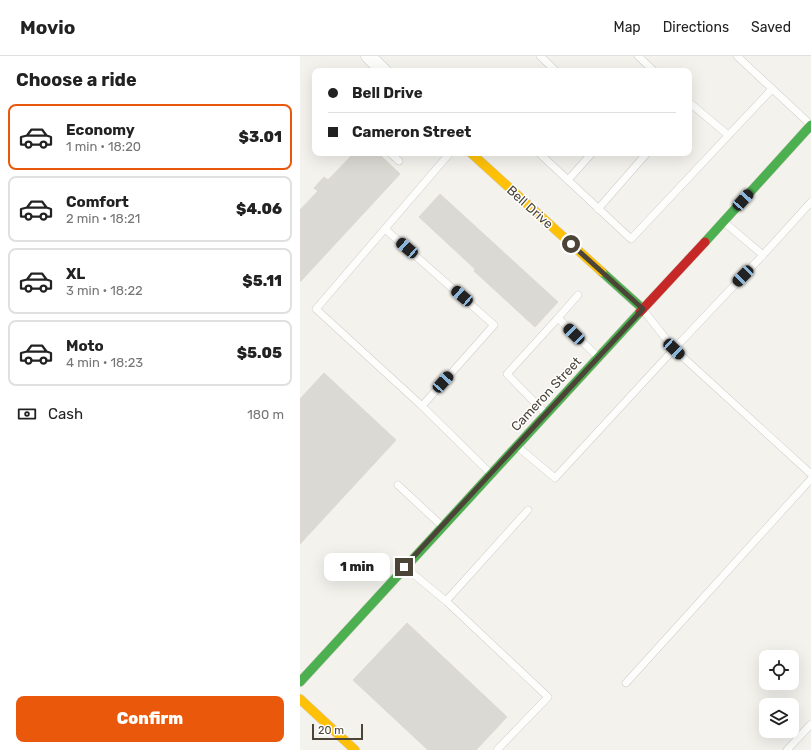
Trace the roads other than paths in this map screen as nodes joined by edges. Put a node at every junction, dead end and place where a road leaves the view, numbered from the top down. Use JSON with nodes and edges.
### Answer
{"nodes":[{"id":1,"x":540,"y":56,"type":"edge"},
{"id":2,"x":638,"y":56,"type":"edge"},
{"id":3,"x":737,"y":56,"type":"edge"},
{"id":4,"x":553,"y":68,"type":"edge"},
{"id":5,"x":651,"y":68,"type":"edge"},
{"id":6,"x":772,"y":89,"type":"junction"},
{"id":7,"x":692,"y":106,"type":"edge"},
{"id":8,"x":811,"y":125,"type":"edge"},
{"id":9,"x":728,"y":135,"type":"junction"},
{"id":10,"x":393,"y":156,"type":"edge"},
{"id":11,"x":447,"y":156,"type":"edge"},
{"id":12,"x":474,"y":156,"type":"edge"},
{"id":13,"x":542,"y":156,"type":"edge"},
{"id":14,"x":589,"y":156,"type":"edge"},
{"id":15,"x":644,"y":156,"type":"edge"},
{"id":16,"x":399,"y":161,"type":"dead end"},
{"id":17,"x":568,"y":180,"type":"junction"},
{"id":18,"x":811,"y":202,"type":"edge"},
{"id":19,"x":598,"y":209,"type":"junction"},
{"id":20,"x":724,"y":222,"type":"junction"},
{"id":21,"x":385,"y":229,"type":"junction"},
{"id":22,"x":763,"y":255,"type":"junction"},
{"id":23,"x":578,"y":295,"type":"dead end"},
{"id":24,"x":643,"y":309,"type":"junction"},
{"id":25,"x":558,"y":318,"type":"junction"},
{"id":26,"x":674,"y":349,"type":"junction"},
{"id":27,"x":598,"y":357,"type":"junction"},
{"id":28,"x":422,"y":406,"type":"junction"},
{"id":29,"x":546,"y":414,"type":"junction"},
{"id":30,"x":516,"y":445,"type":"junction"},
{"id":31,"x":490,"y":474,"type":"junction"},
{"id":32,"x":811,"y":474,"type":"edge"},
{"id":33,"x":811,"y":479,"type":"edge"},
{"id":34,"x":398,"y":485,"type":"dead end"},
{"id":35,"x":528,"y":510,"type":"dead end"},
{"id":36,"x":442,"y":526,"type":"junction"},
{"id":37,"x":404,"y":567,"type":"junction"},
{"id":38,"x":446,"y":601,"type":"junction"},
{"id":39,"x":300,"y":682,"type":"edge"},
{"id":40,"x":626,"y":683,"type":"dead end"},
{"id":41,"x":300,"y":699,"type":"edge"},
{"id":42,"x":811,"y":724,"type":"edge"},
{"id":43,"x":355,"y":750,"type":"edge"},
{"id":44,"x":497,"y":750,"type":"edge"},
{"id":45,"x":787,"y":750,"type":"edge"}],
"edges":[{"from":1,"to":4,"type":"lane"},
{"from":2,"to":5,"type":"lane"},
{"from":3,"to":6,"type":"lane"},
{"from":6,"to":8,"type":"lane"},
{"from":6,"to":9,"type":"lane"},
{"from":7,"to":9,"type":"lane"},
{"from":8,"to":20,"type":"street","name":"Cameron Street"},
{"from":9,"to":19,"type":"lane"},
{"from":10,"to":16,"type":"lane"},
{"from":11,"to":21,"type":"lane"},
{"from":12,"to":24,"type":"street","name":"Bell Drive"},
{"from":13,"to":17,"type":"lane"},
{"from":14,"to":17,"type":"lane"},
{"from":15,"to":19,"type":"lane"},
{"from":17,"to":19,"type":"lane"},
{"from":18,"to":22,"type":"lane"},
{"from":20,"to":22,"type":"lane"},
{"from":20,"to":24,"type":"street","name":"Cameron Street"},
{"from":21,"to":28,"type":"lane"},
{"from":21,"to":28,"type":"lane"},
{"from":22,"to":26,"type":"lane"},
{"from":23,"to":25,"type":"lane"},
{"from":24,"to":26,"type":"lane"},
{"from":24,"to":27,"type":"street","name":"Cameron Street"},
{"from":25,"to":27,"type":"lane"},
{"from":25,"to":29,"type":"lane"},
{"from":26,"to":30,"type":"lane"},
{"from":26,"to":32,"type":"lane"},
{"from":27,"to":29,"type":"street","name":"Cameron Street"},
{"from":28,"to":31,"type":"lane"},
{"from":29,"to":30,"type":"street","name":"Cameron Street"},
{"from":30,"to":31,"type":"street","name":"Cameron Street"},
{"from":31,"to":36,"type":"street","name":"Cameron Street"},
{"from":33,"to":40,"type":"lane"},
{"from":34,"to":36,"type":"lane"},
{"from":35,"to":38,"type":"lane"},
{"from":36,"to":37,"type":"street","name":"Cameron Street"},
{"from":37,"to":38,"type":"lane"},
{"from":37,"to":39,"type":"street","name":"Cameron Street"},
{"from":38,"to":44,"type":"lane"},
{"from":41,"to":43,"type":"street"},
{"from":42,"to":45,"type":"lane"}]}
